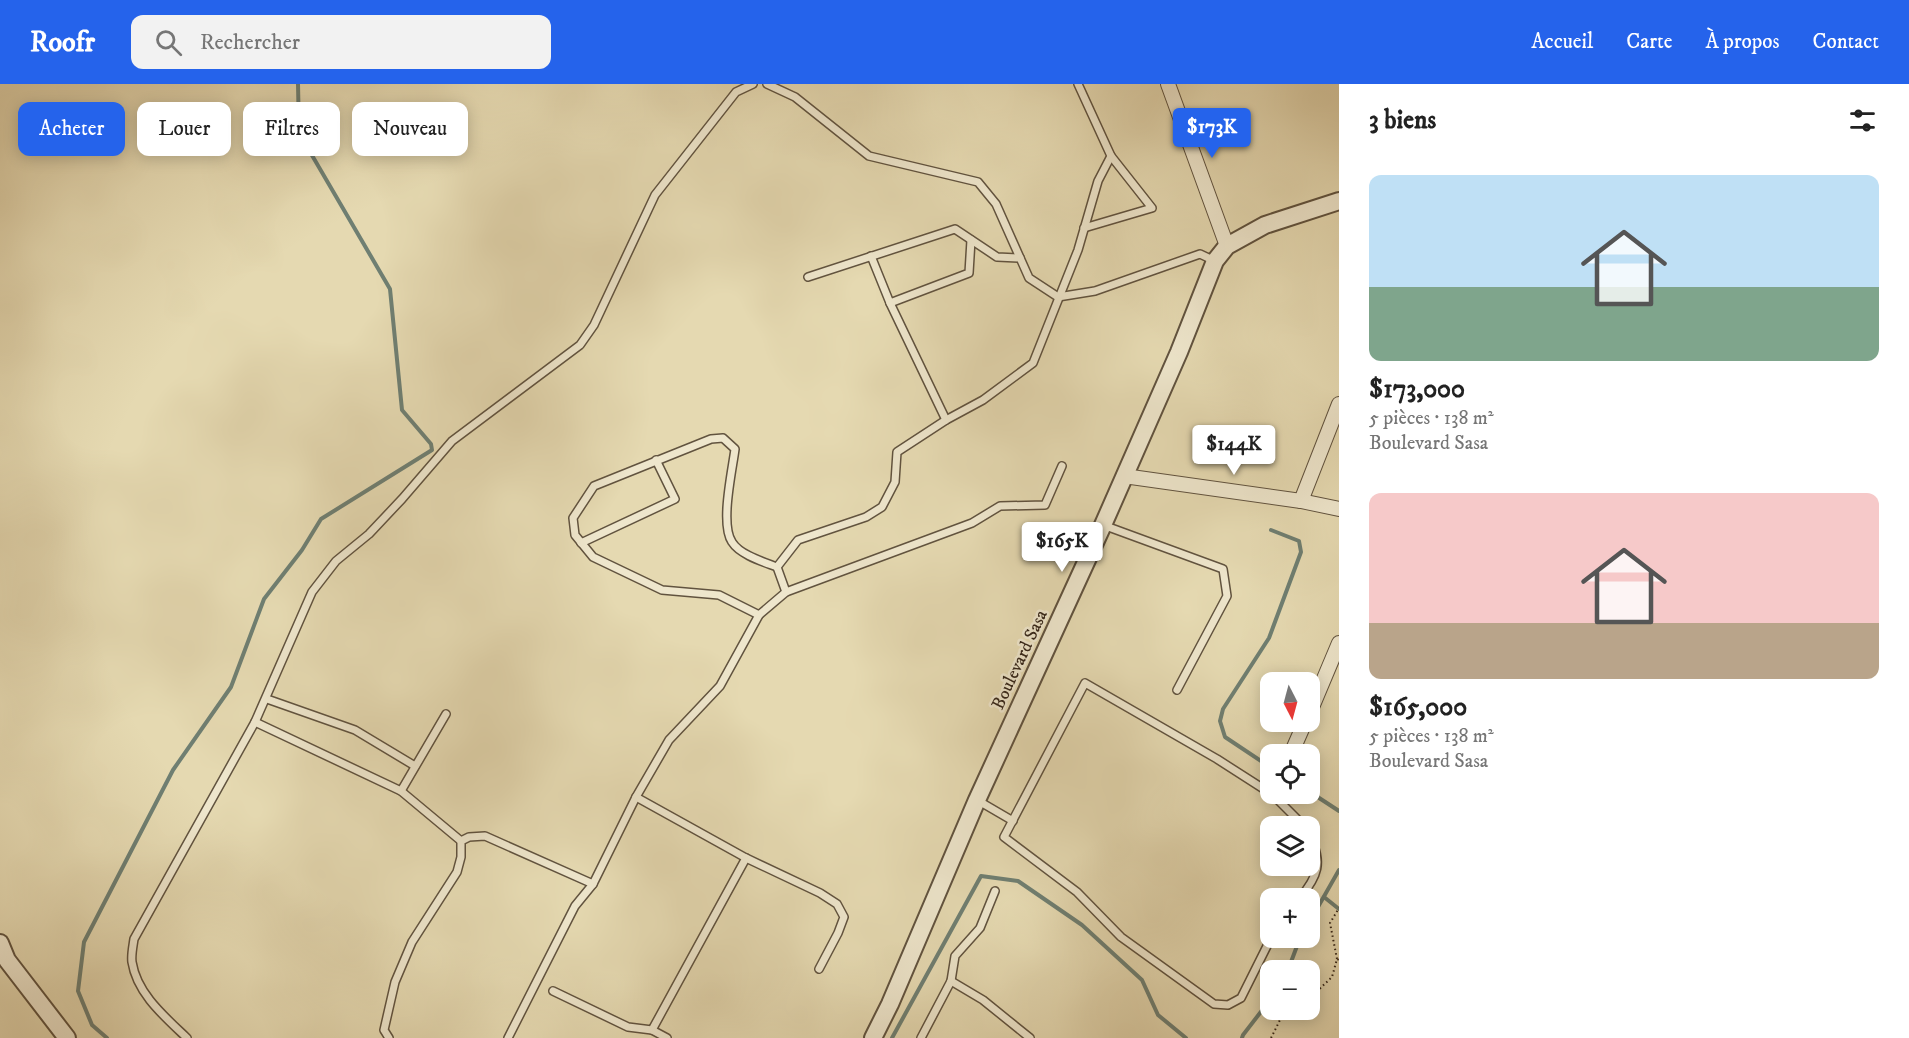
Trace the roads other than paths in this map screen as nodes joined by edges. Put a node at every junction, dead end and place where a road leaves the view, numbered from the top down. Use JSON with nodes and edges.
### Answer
{"nodes":[{"id":1,"x":753,"y":84,"type":"edge"},
{"id":2,"x":767,"y":84,"type":"edge"},
{"id":3,"x":1078,"y":84,"type":"edge"},
{"id":4,"x":1168,"y":84,"type":"edge"},
{"id":5,"x":1111,"y":156,"type":"junction"},
{"id":6,"x":1339,"y":201,"type":"edge"},
{"id":7,"x":1084,"y":228,"type":"junction"},
{"id":8,"x":971,"y":240,"type":"junction"},
{"id":9,"x":1227,"y":246,"type":"junction"},
{"id":10,"x":871,"y":256,"type":"junction"},
{"id":11,"x":1020,"y":258,"type":"junction"},
{"id":12,"x":1215,"y":261,"type":"junction"},
{"id":13,"x":808,"y":277,"type":"dead end"},
{"id":14,"x":1058,"y":297,"type":"junction"},
{"id":15,"x":890,"y":303,"type":"junction"},
{"id":16,"x":1339,"y":404,"type":"edge"},
{"id":17,"x":946,"y":420,"type":"junction"},
{"id":18,"x":656,"y":460,"type":"junction"},
{"id":19,"x":1062,"y":466,"type":"dead end"},
{"id":20,"x":1124,"y":476,"type":"junction"},
{"id":21,"x":1301,"y":501,"type":"junction"},
{"id":22,"x":1339,"y":509,"type":"edge"},
{"id":23,"x":1103,"y":525,"type":"junction"},
{"id":24,"x":581,"y":543,"type":"junction"},
{"id":25,"x":777,"y":567,"type":"junction"},
{"id":26,"x":786,"y":592,"type":"junction"},
{"id":27,"x":759,"y":615,"type":"junction"},
{"id":28,"x":1339,"y":643,"type":"edge"},
{"id":29,"x":1320,"y":688,"type":"edge"},
{"id":30,"x":1177,"y":690,"type":"dead end"},
{"id":31,"x":267,"y":699,"type":"junction"},
{"id":32,"x":446,"y":714,"type":"dead end"},
{"id":33,"x":255,"y":722,"type":"junction"},
{"id":34,"x":415,"y":766,"type":"junction"},
{"id":35,"x":1260,"y":786,"type":"edge"},
{"id":36,"x":401,"y":791,"type":"junction"},
{"id":37,"x":636,"y":797,"type":"junction"},
{"id":38,"x":977,"y":800,"type":"junction"},
{"id":39,"x":1282,"y":804,"type":"edge"},
{"id":40,"x":1294,"y":816,"type":"edge"},
{"id":41,"x":1013,"y":821,"type":"junction"},
{"id":42,"x":460,"y":841,"type":"junction"},
{"id":43,"x":746,"y":858,"type":"junction"},
{"id":44,"x":593,"y":884,"type":"junction"},
{"id":45,"x":995,"y":891,"type":"dead end"},
{"id":46,"x":0,"y":943,"type":"edge"},
{"id":47,"x":1266,"y":948,"type":"edge"},
{"id":48,"x":3,"y":963,"type":"edge"},
{"id":49,"x":819,"y":969,"type":"dead end"},
{"id":50,"x":951,"y":981,"type":"junction"},
{"id":51,"x":553,"y":991,"type":"dead end"},
{"id":52,"x":652,"y":1030,"type":"junction"},
{"id":53,"x":67,"y":1038,"type":"edge"},
{"id":54,"x":187,"y":1038,"type":"edge"},
{"id":55,"x":388,"y":1038,"type":"edge"},
{"id":56,"x":508,"y":1038,"type":"edge"},
{"id":57,"x":667,"y":1038,"type":"edge"},
{"id":58,"x":873,"y":1038,"type":"edge"},
{"id":59,"x":921,"y":1038,"type":"edge"},
{"id":60,"x":1029,"y":1038,"type":"edge"}],
"edges":[{"from":1,"to":31,"type":"lane"},
{"from":2,"to":11,"type":"lane"},
{"from":3,"to":5,"type":"lane"},
{"from":4,"to":9,"type":"street"},
{"from":5,"to":7,"type":"lane"},
{"from":5,"to":7,"type":"lane"},
{"from":6,"to":9,"type":"street","name":"Boulevard Sasa"},
{"from":7,"to":14,"type":"lane"},
{"from":8,"to":10,"type":"lane"},
{"from":8,"to":11,"type":"lane"},
{"from":8,"to":15,"type":"lane"},
{"from":9,"to":12,"type":"street","name":"Boulevard Sasa"},
{"from":10,"to":13,"type":"lane"},
{"from":10,"to":15,"type":"lane"},
{"from":11,"to":14,"type":"lane"},
{"from":12,"to":14,"type":"lane"},
{"from":12,"to":20,"type":"street","name":"Boulevard Sasa"},
{"from":14,"to":17,"type":"lane"},
{"from":15,"to":17,"type":"lane"},
{"from":16,"to":21,"type":"street"},
{"from":17,"to":25,"type":"lane"},
{"from":18,"to":24,"type":"lane"},
{"from":18,"to":24,"type":"lane"},
{"from":18,"to":25,"type":"lane"},
{"from":19,"to":26,"type":"lane"},
{"from":20,"to":21,"type":"street"},
{"from":20,"to":23,"type":"street","name":"Boulevard Sasa"},
{"from":21,"to":22,"type":"street"},
{"from":23,"to":30,"type":"lane"},
{"from":23,"to":38,"type":"street","name":"Boulevard Sasa"},
{"from":24,"to":27,"type":"lane"},
{"from":25,"to":26,"type":"lane"},
{"from":26,"to":27,"type":"lane"},
{"from":27,"to":37,"type":"lane"},
{"from":28,"to":29,"type":"street"},
{"from":31,"to":33,"type":"lane"},
{"from":31,"to":34,"type":"lane"},
{"from":32,"to":34,"type":"lane"},
{"from":33,"to":36,"type":"lane"},
{"from":33,"to":54,"type":"lane"},
{"from":34,"to":36,"type":"lane"},
{"from":35,"to":41,"type":"lane"},
{"from":36,"to":42,"type":"lane"},
{"from":37,"to":43,"type":"lane"},
{"from":37,"to":44,"type":"lane"},
{"from":38,"to":41,"type":"lane"},
{"from":38,"to":58,"type":"street","name":"Boulevard Sasa"},
{"from":39,"to":40,"type":"lane"},
{"from":41,"to":47,"type":"lane"},
{"from":42,"to":44,"type":"lane"},
{"from":42,"to":55,"type":"lane"},
{"from":43,"to":49,"type":"lane"},
{"from":43,"to":52,"type":"lane"},
{"from":44,"to":56,"type":"lane"},
{"from":45,"to":50,"type":"lane"},
{"from":46,"to":48,"type":"street"},
{"from":48,"to":53,"type":"street"},
{"from":50,"to":59,"type":"lane"},
{"from":50,"to":60,"type":"lane"},
{"from":51,"to":52,"type":"lane"},
{"from":52,"to":57,"type":"lane"}]}
